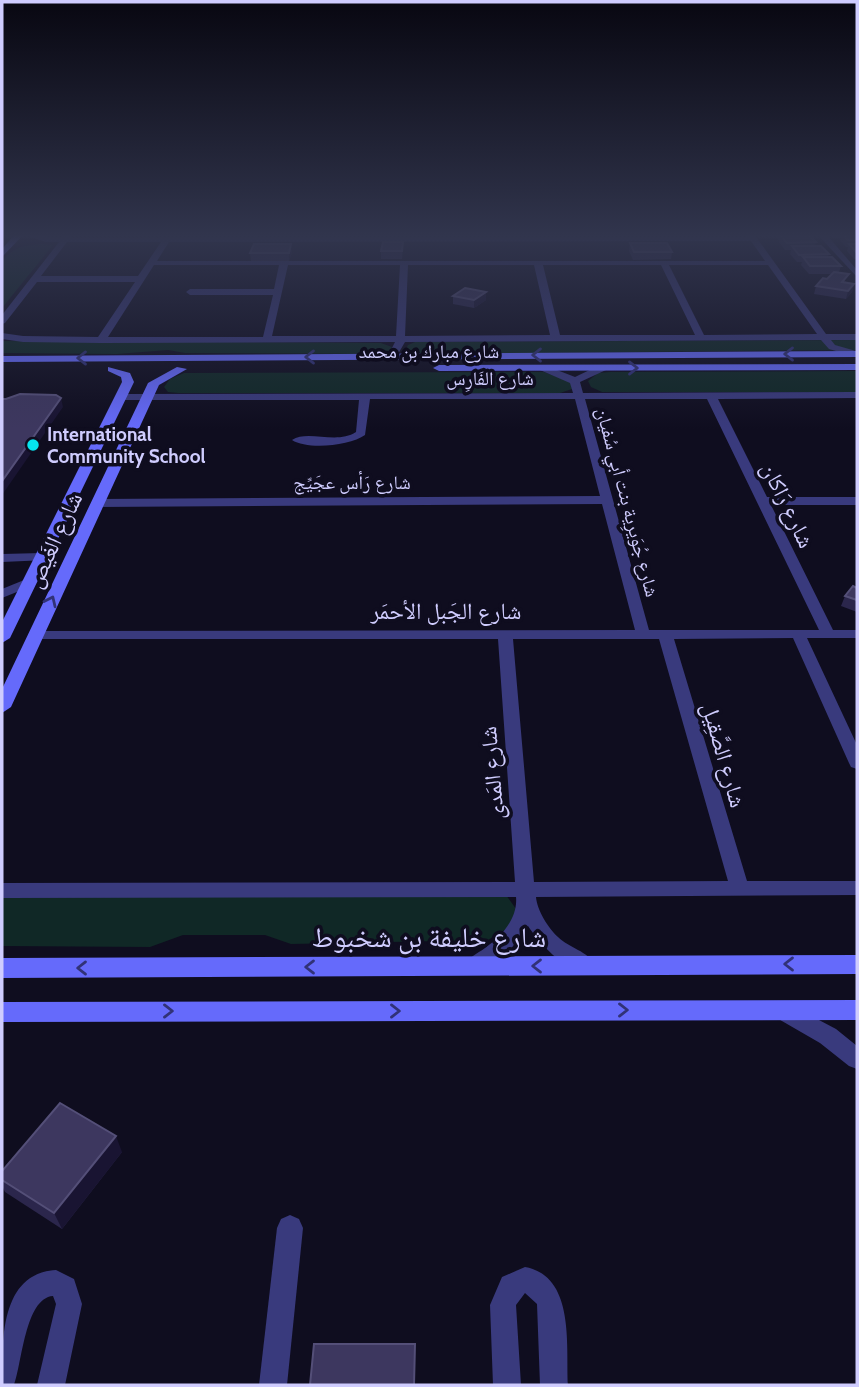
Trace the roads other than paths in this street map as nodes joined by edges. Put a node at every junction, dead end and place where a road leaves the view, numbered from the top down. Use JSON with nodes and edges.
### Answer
{"nodes":[{"id":1,"x":19,"y":299,"type":"edge"},
{"id":2,"x":128,"y":299,"type":"edge"},
{"id":3,"x":276,"y":299,"type":"edge"},
{"id":4,"x":403,"y":299,"type":"edge"},
{"id":5,"x":548,"y":299,"type":"edge"},
{"id":6,"x":682,"y":299,"type":"edge"},
{"id":7,"x":796,"y":299,"type":"edge"},
{"id":8,"x":2,"y":321,"type":"edge"},
{"id":9,"x":2,"y":336,"type":"edge"},
{"id":10,"x":857,"y":337,"type":"edge"},
{"id":11,"x":702,"y":338,"type":"junction"},
{"id":12,"x":824,"y":338,"type":"junction"},
{"id":13,"x":556,"y":339,"type":"junction"},
{"id":14,"x":101,"y":340,"type":"junction"},
{"id":15,"x":267,"y":340,"type":"junction"},
{"id":16,"x":401,"y":342,"type":"junction"},
{"id":17,"x":827,"y":350,"type":"junction"},
{"id":18,"x":855,"y":354,"type":"edge"},
{"id":19,"x":385,"y":356,"type":"junction"},
{"id":20,"x":413,"y":356,"type":"junction"},
{"id":21,"x":2,"y":357,"type":"edge"},
{"id":22,"x":857,"y":367,"type":"edge"},
{"id":23,"x":544,"y":368,"type":"junction"},
{"id":24,"x":602,"y":368,"type":"junction"},
{"id":25,"x":2,"y":369,"type":"edge"},
{"id":26,"x":113,"y":369,"type":"junction"},
{"id":27,"x":181,"y":369,"type":"junction"},
{"id":28,"x":575,"y":381,"type":"junction"},
{"id":29,"x":857,"y":395,"type":"edge"},
{"id":30,"x":579,"y":396,"type":"junction"},
{"id":31,"x":711,"y":396,"type":"junction"},
{"id":32,"x":122,"y":397,"type":"junction"},
{"id":33,"x":147,"y":397,"type":"junction"},
{"id":34,"x":365,"y":397,"type":"junction"},
{"id":35,"x":298,"y":440,"type":"dead end"},
{"id":36,"x":607,"y":500,"type":"junction"},
{"id":37,"x":763,"y":501,"type":"junction"},
{"id":38,"x":857,"y":501,"type":"edge"},
{"id":39,"x":97,"y":503,"type":"junction"},
{"id":40,"x":42,"y":557,"type":"junction"},
{"id":41,"x":2,"y":558,"type":"edge"},
{"id":42,"x":29,"y":582,"type":"junction"},
{"id":43,"x":2,"y":594,"type":"edge"},
{"id":44,"x":505,"y":634,"type":"junction"},
{"id":45,"x":643,"y":634,"type":"junction"},
{"id":46,"x":665,"y":634,"type":"junction"},
{"id":47,"x":798,"y":634,"type":"junction"},
{"id":48,"x":828,"y":634,"type":"junction"},
{"id":49,"x":857,"y":634,"type":"edge"},
{"id":50,"x":36,"y":635,"type":"junction"},
{"id":51,"x":2,"y":638,"type":"edge"},
{"id":52,"x":2,"y":707,"type":"edge"},
{"id":53,"x":857,"y":763,"type":"edge"},
{"id":54,"x":857,"y":888,"type":"edge"},
{"id":55,"x":740,"y":889,"type":"junction"},
{"id":56,"x":2,"y":891,"type":"edge"},
{"id":57,"x":527,"y":899,"type":"junction"},
{"id":58,"x":857,"y":964,"type":"edge"},
{"id":59,"x":585,"y":965,"type":"junction"},
{"id":60,"x":474,"y":966,"type":"junction"},
{"id":61,"x":2,"y":968,"type":"edge"},
{"id":62,"x":783,"y":1010,"type":"junction"},
{"id":63,"x":857,"y":1010,"type":"edge"},
{"id":64,"x":2,"y":1012,"type":"edge"},
{"id":65,"x":857,"y":1059,"type":"edge"},
{"id":66,"x":290,"y":1228,"type":"dead end"},
{"id":67,"x":2,"y":1381,"type":"edge"},
{"id":68,"x":51,"y":1385,"type":"edge"},
{"id":69,"x":273,"y":1385,"type":"edge"},
{"id":70,"x":507,"y":1385,"type":"edge"},
{"id":71,"x":554,"y":1385,"type":"edge"}],
"edges":[{"from":1,"to":8,"type":"street"},
{"from":2,"to":14,"type":"street"},
{"from":3,"to":15,"type":"street"},
{"from":4,"to":16,"type":"street"},
{"from":5,"to":13,"type":"street"},
{"from":6,"to":11,"type":"street"},
{"from":7,"to":12,"type":"street"},
{"from":9,"to":14,"type":"street"},
{"from":10,"to":12,"type":"street"},
{"from":11,"to":12,"type":"street"},
{"from":11,"to":13,"type":"street"},
{"from":12,"to":17,"type":"street"},
{"from":13,"to":16,"type":"street"},
{"from":14,"to":15,"type":"street"},
{"from":15,"to":16,"type":"street"},
{"from":16,"to":19,"type":"street"},
{"from":16,"to":20,"type":"street"},
{"from":17,"to":18,"type":"main road","name":"شارع مبارك بن محمد"},
{"from":17,"to":20,"type":"main road","name":"شارع مبارك بن محمد","one_way":true},
{"from":19,"to":20,"type":"main road","name":"شارع مبارك بن محمد"},
{"from":19,"to":21,"type":"main road","name":"شارع مبارك بن محمد","one_way":true},
{"from":24,"to":22,"type":"main road","name":"شارع مبارك بن محمد","one_way":true},
{"from":23,"to":24,"type":"main road","name":"شارع مبارك بن محمد"},
{"from":23,"to":27,"type":"main road","name":"شارع مبارك بن محمد"},
{"from":23,"to":28,"type":"street","name":"شارع جُوَيرِية بنت أبي سُفيان"},
{"from":24,"to":28,"type":"street","name":"شارع جُوَيرِية بنت أبي سُفيان"},
{"from":25,"to":26,"type":"main road","name":"شارع مبارك بن محمد"},
{"from":26,"to":27,"type":"main road","name":"شارع مبارك بن محمد"},
{"from":26,"to":32,"type":"main road"},
{"from":27,"to":33,"type":"main road","name":"شارع الغَيص"},
{"from":28,"to":30,"type":"street","name":"شارع جُوَيرِية بنت أبي سُفيان"},
{"from":29,"to":31,"type":"street","name":"شارع الفَارِس"},
{"from":30,"to":31,"type":"street","name":"شارع الفَارِس"},
{"from":30,"to":34,"type":"street","name":"شارع الفَارِس"},
{"from":30,"to":36,"type":"street","name":"شارع جُوَيرِية بنت أبي سُفيان"},
{"from":31,"to":37,"type":"street","name":"شارع رَاكان"},
{"from":32,"to":33,"type":"street","name":"شارع الفَارِس"},
{"from":32,"to":40,"type":"main road","name":"شارع الغَيص"},
{"from":33,"to":34,"type":"street","name":"شارع الفَارِس"},
{"from":33,"to":39,"type":"main road","name":"شارع الغَيص"},
{"from":34,"to":35,"type":"street"},
{"from":36,"to":39,"type":"street","name":"شارع رَأس عجَيِّج"},
{"from":36,"to":45,"type":"street","name":"شارع جُوَيرِية بنت أبي سُفيان"},
{"from":37,"to":38,"type":"street"},
{"from":37,"to":48,"type":"street","name":"شارع رَاكان"},
{"from":50,"to":39,"type":"main road","name":"شارع الغَيص","one_way":true},
{"from":40,"to":41,"type":"street"},
{"from":40,"to":42,"type":"main road","name":"شارع الغَيص"},
{"from":42,"to":43,"type":"street"},
{"from":42,"to":51,"type":"main road","name":"شارع الغَيص"},
{"from":44,"to":45,"type":"street","name":"شارع الجَبل الأحمَر"},
{"from":44,"to":50,"type":"street","name":"شارع الجَبل الأحمَر"},
{"from":44,"to":57,"type":"street","name":"شارع المَدى"},
{"from":45,"to":46,"type":"street","name":"شارع الجَبل الأحمَر"},
{"from":46,"to":47,"type":"street","name":"شارع الجَبل الأحمَر"},
{"from":46,"to":55,"type":"street","name":"شارع الصَّقِيل"},
{"from":47,"to":48,"type":"street","name":"شارع الجَبل الأحمَر"},
{"from":47,"to":53,"type":"street"},
{"from":48,"to":49,"type":"street","name":"شارع الجَبل الأحمَر"},
{"from":50,"to":52,"type":"main road","name":"شارع الغَيص"},
{"from":54,"to":55,"type":"street"},
{"from":55,"to":57,"type":"street"},
{"from":56,"to":57,"type":"street"},
{"from":57,"to":59,"type":"street","name":"شارع المَدى"},
{"from":57,"to":60,"type":"street"},
{"from":58,"to":59,"type":"main road","name":"شارع خليفة بن شخبوط","one_way":true},
{"from":59,"to":60,"type":"main road","name":"شارع خليفة بن شخبوط","one_way":true},
{"from":60,"to":61,"type":"main road","name":"شارع خليفة بن شخبوط","one_way":true},
{"from":62,"to":63,"type":"main road"},
{"from":64,"to":62,"type":"main road","one_way":true},
{"from":62,"to":65,"type":"street"},
{"from":66,"to":69,"type":"street"},
{"from":67,"to":68,"type":"street"},
{"from":70,"to":71,"type":"street"}]}
